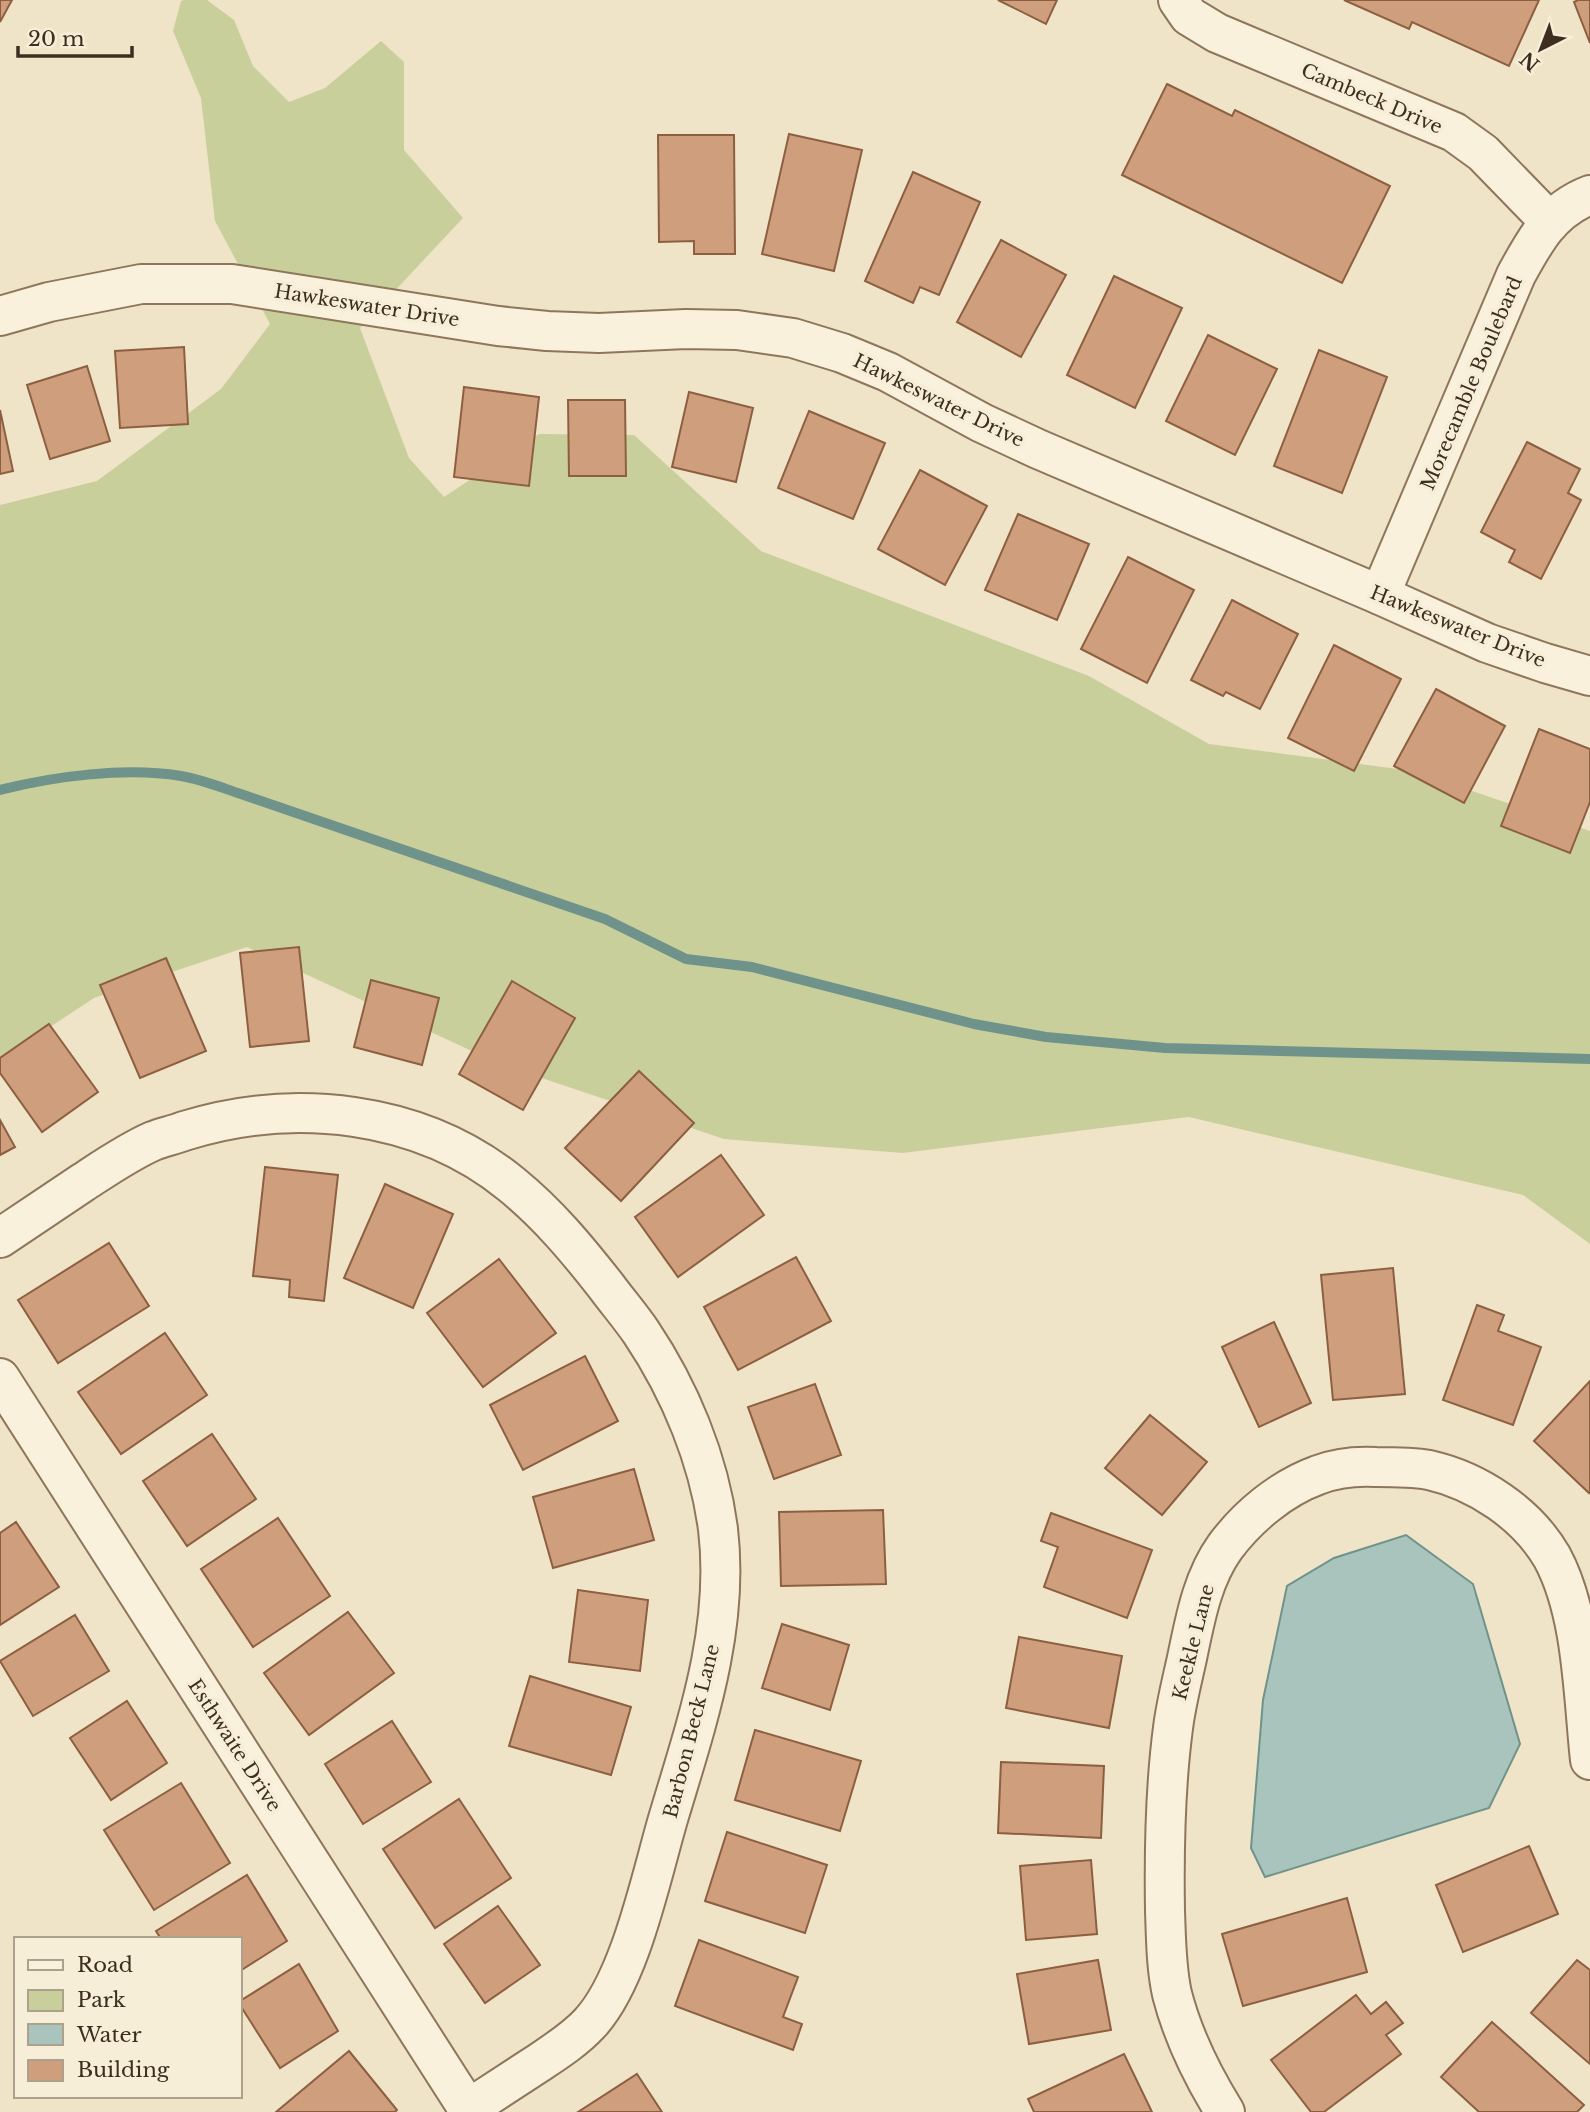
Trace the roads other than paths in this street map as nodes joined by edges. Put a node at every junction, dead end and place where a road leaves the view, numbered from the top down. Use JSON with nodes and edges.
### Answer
{"nodes":[{"id":1,"x":1178,"y":0,"type":"edge"},
{"id":2,"x":1590,"y":195,"type":"edge"},
{"id":3,"x":1549,"y":221,"type":"junction"},
{"id":4,"x":0,"y":316,"type":"edge"},
{"id":5,"x":1380,"y":595,"type":"junction"},
{"id":6,"x":1590,"y":676,"type":"edge"},
{"id":7,"x":0,"y":1238,"type":"edge"},
{"id":8,"x":0,"y":1378,"type":"edge"},
{"id":9,"x":1590,"y":1760,"type":"edge"},
{"id":10,"x":469,"y":2110,"type":"edge"},
{"id":11,"x":1225,"y":2112,"type":"edge"}],
"edges":[{"from":1,"to":3,"type":"street","name":"Cambeck Drive"},
{"from":2,"to":3,"type":"street","name":"Morecamble Boulebard"},
{"from":3,"to":5,"type":"street","name":"Morecamble Boulebard"},
{"from":4,"to":5,"type":"street","name":"Hawkeswater Drive"},
{"from":5,"to":6,"type":"street","name":"Hawkeswater Drive"},
{"from":7,"to":10,"type":"street","name":"Barbon Beck Lane"},
{"from":8,"to":10,"type":"street","name":"Esthwaite Drive"},
{"from":9,"to":11,"type":"street","name":"Keekle Lane"}]}
